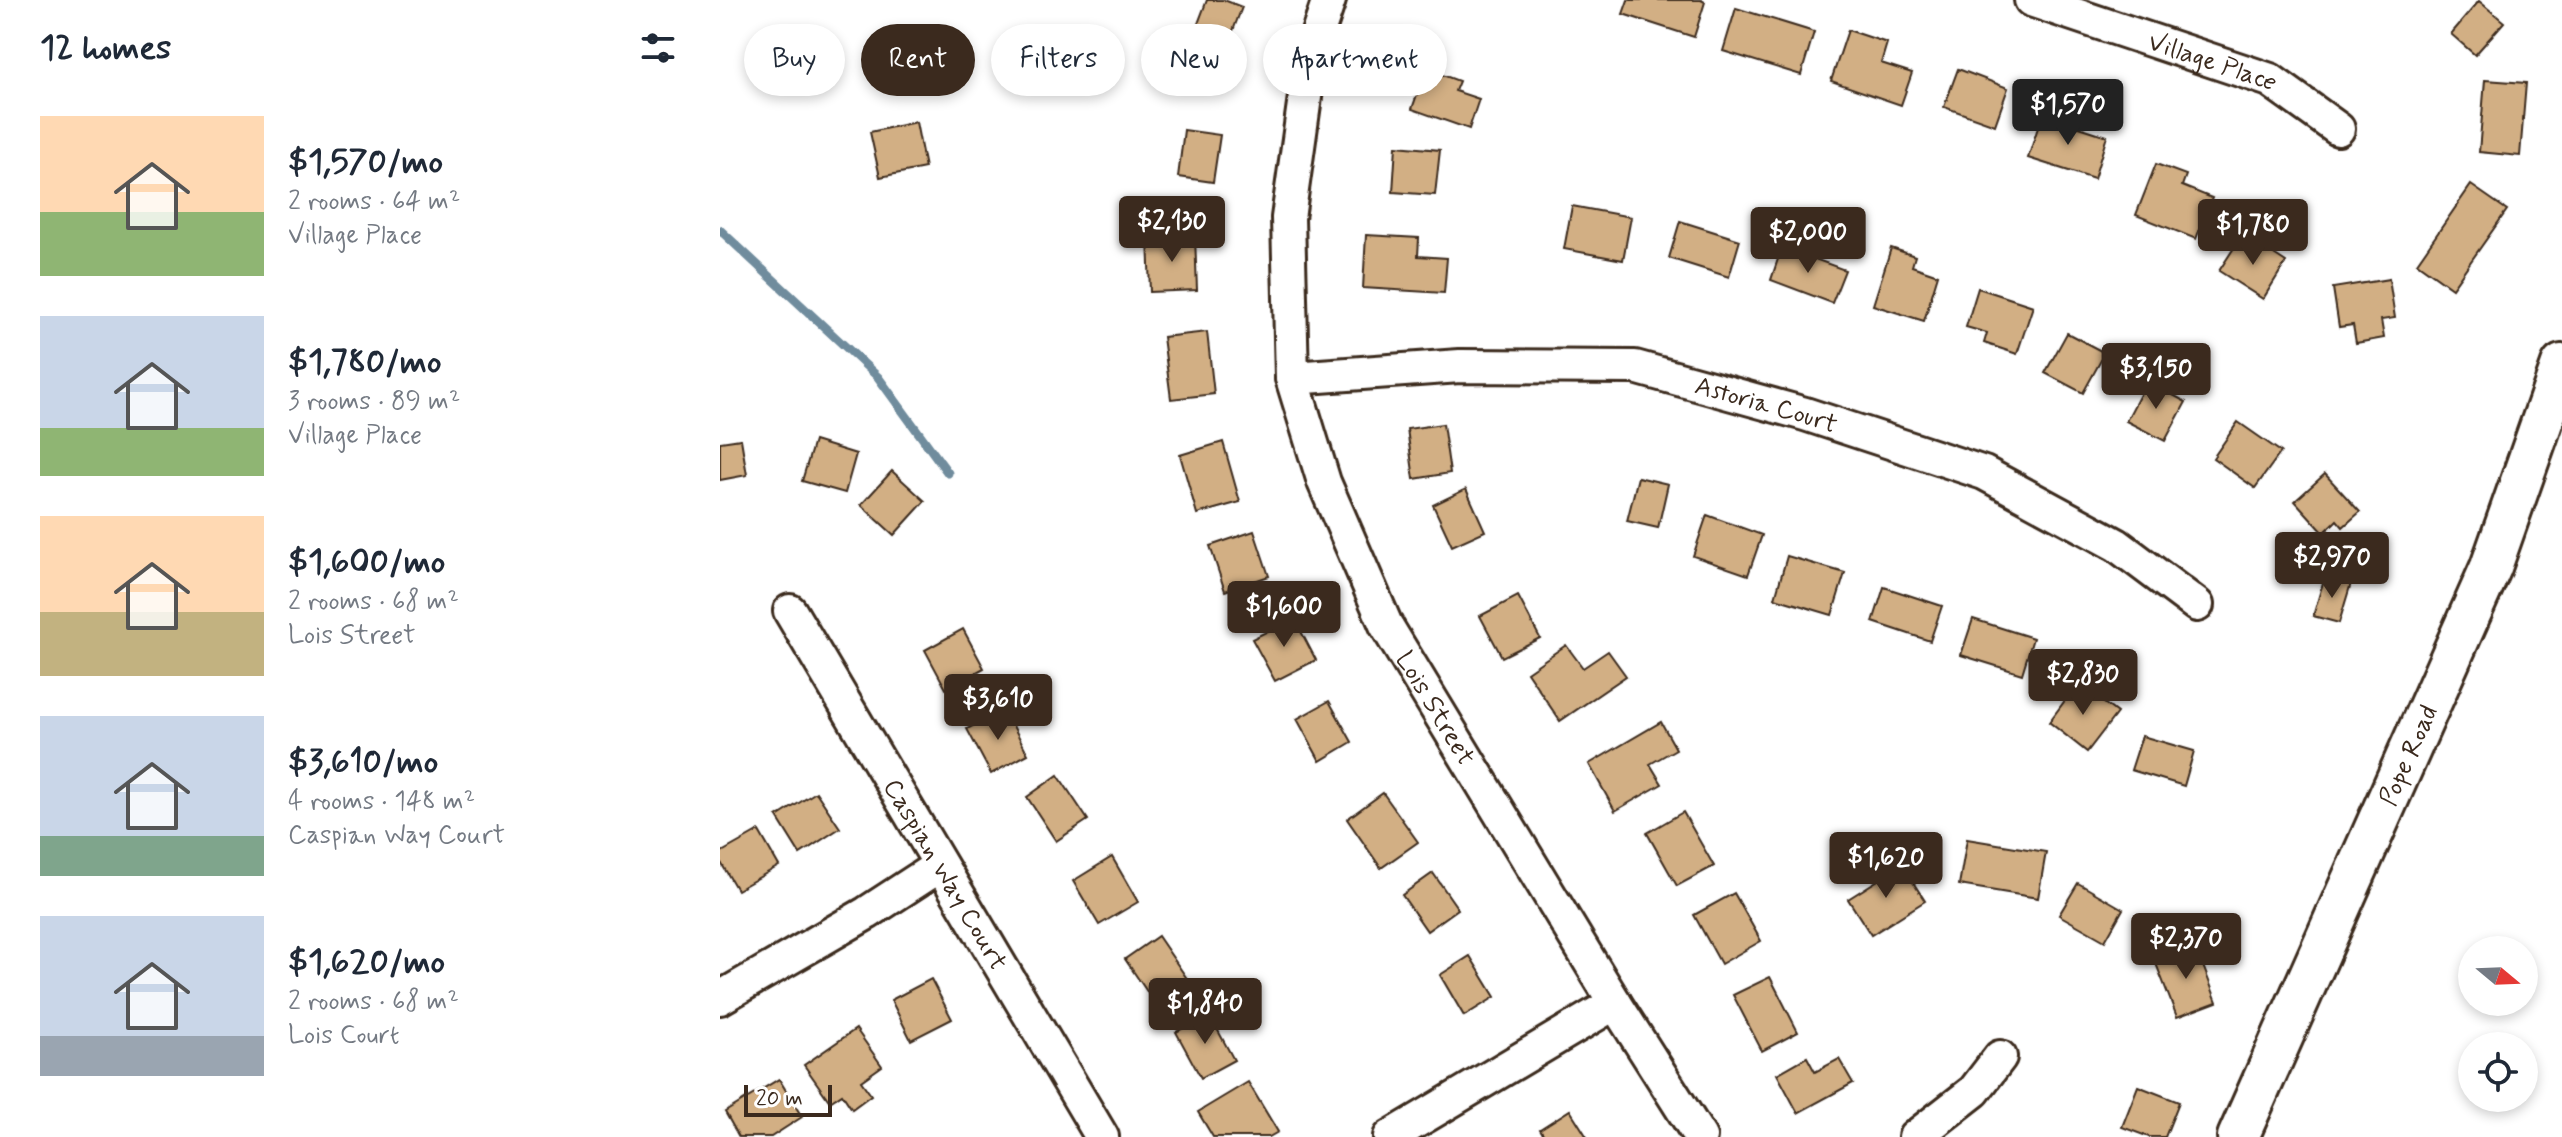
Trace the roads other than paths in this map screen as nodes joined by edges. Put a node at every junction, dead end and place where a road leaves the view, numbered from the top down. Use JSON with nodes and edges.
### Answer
{"nodes":[{"id":1,"x":1329,"y":0,"type":"edge"},
{"id":2,"x":2031,"y":0,"type":"edge"},
{"id":3,"x":2338,"y":129,"type":"dead end"},
{"id":4,"x":2562,"y":365,"type":"edge"},
{"id":5,"x":1292,"y":378,"type":"junction"},
{"id":6,"x":2197,"y":605,"type":"dead end"},
{"id":7,"x":790,"y":611,"type":"dead end"},
{"id":8,"x":939,"y":866,"type":"junction"},
{"id":9,"x":720,"y":998,"type":"edge"},
{"id":10,"x":1615,"y":1003,"type":"junction"},
{"id":11,"x":2000,"y":1057,"type":"dead end"},
{"id":12,"x":1102,"y":1137,"type":"edge"},
{"id":13,"x":1390,"y":1137,"type":"edge"},
{"id":14,"x":1700,"y":1137,"type":"edge"},
{"id":15,"x":1915,"y":1137,"type":"edge"},
{"id":16,"x":2238,"y":1137,"type":"edge"}],
"edges":[{"from":1,"to":5,"type":"street","name":"Lois Street"},
{"from":2,"to":3,"type":"street","name":"Village Place"},
{"from":4,"to":16,"type":"street","name":"Pope Road"},
{"from":5,"to":6,"type":"street","name":"Astoria Court"},
{"from":5,"to":10,"type":"street","name":"Lois Street"},
{"from":7,"to":8,"type":"street","name":"Caspian Way Court"},
{"from":8,"to":9,"type":"street"},
{"from":8,"to":12,"type":"street","name":"Caspian Way Court"},
{"from":10,"to":13,"type":"street"},
{"from":10,"to":14,"type":"street","name":"Lois Street"},
{"from":11,"to":15,"type":"street"}]}
